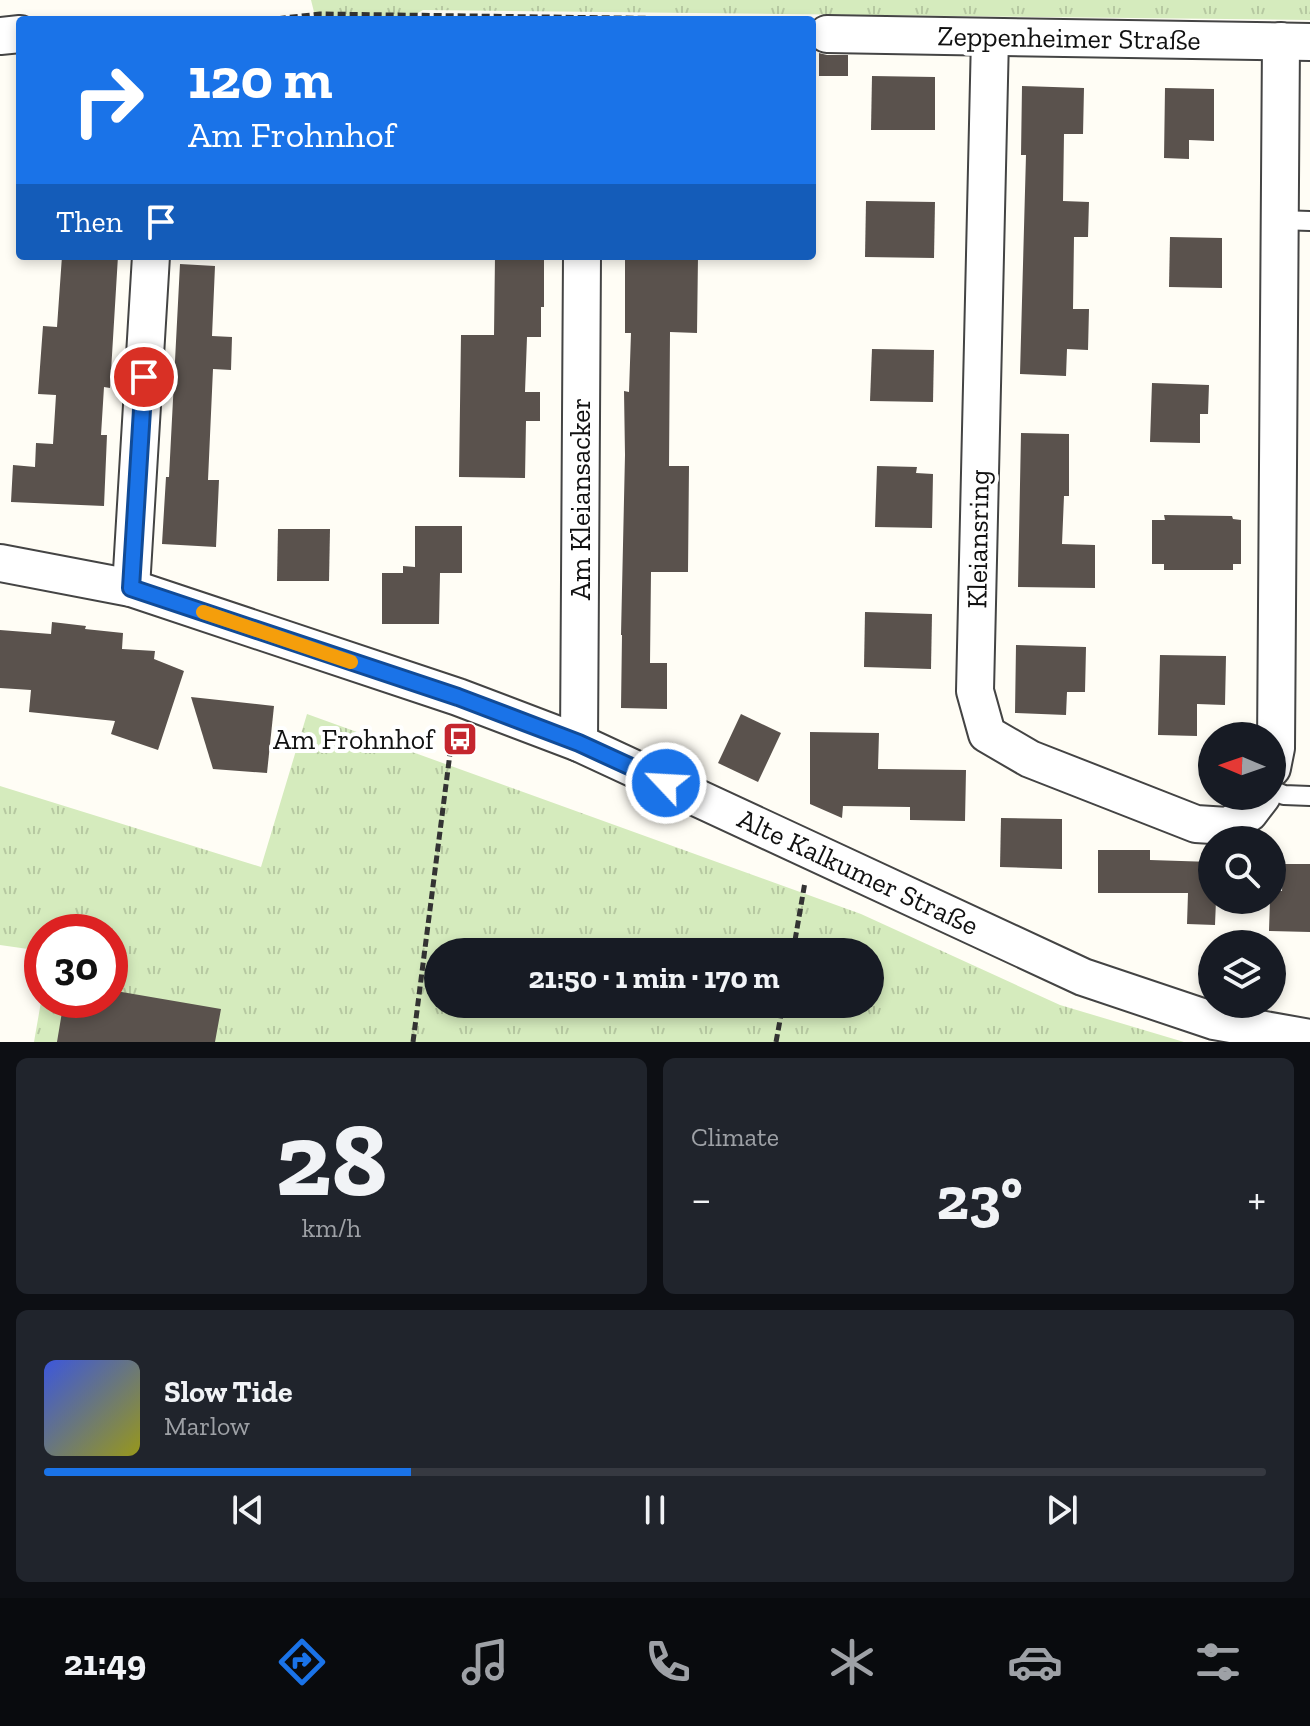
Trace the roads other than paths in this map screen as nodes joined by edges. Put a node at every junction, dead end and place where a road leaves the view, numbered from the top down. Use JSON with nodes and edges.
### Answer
{"nodes":[{"id":1,"x":827,"y":34,"type":"dead end"},
{"id":2,"x":990,"y":37,"type":"junction"},
{"id":3,"x":1295,"y":42,"type":"edge"},
{"id":4,"x":1295,"y":220,"type":"edge"},
{"id":5,"x":151,"y":260,"type":"edge"},
{"id":6,"x":582,"y":260,"type":"edge"},
{"id":7,"x":0,"y":563,"type":"edge"},
{"id":8,"x":131,"y":588,"type":"junction"},
{"id":9,"x":1277,"y":722,"type":"edge"},
{"id":10,"x":579,"y":743,"type":"junction"},
{"id":11,"x":1286,"y":795,"type":"edge"},
{"id":12,"x":1310,"y":796,"type":"edge"},
{"id":13,"x":1251,"y":810,"type":"edge"},
{"id":14,"x":1310,"y":1038,"type":"edge"}],
"edges":[{"from":1,"to":2,"type":"street","name":"Zeppenheimer Straße"},
{"from":2,"to":3,"type":"street","name":"Zeppenheimer Straße"},
{"from":2,"to":13,"type":"street","name":"Kleiansring"},
{"from":3,"to":4,"type":"street"},
{"from":4,"to":9,"type":"street"},
{"from":5,"to":8,"type":"street"},
{"from":6,"to":10,"type":"street","name":"Am Kleiansacker"},
{"from":7,"to":8,"type":"street","name":"Alte Kalkumer Straße"},
{"from":8,"to":10,"type":"street","name":"Alte Kalkumer Straße"},
{"from":10,"to":14,"type":"street","name":"Alte Kalkumer Straße"},
{"from":11,"to":12,"type":"lane"}]}
